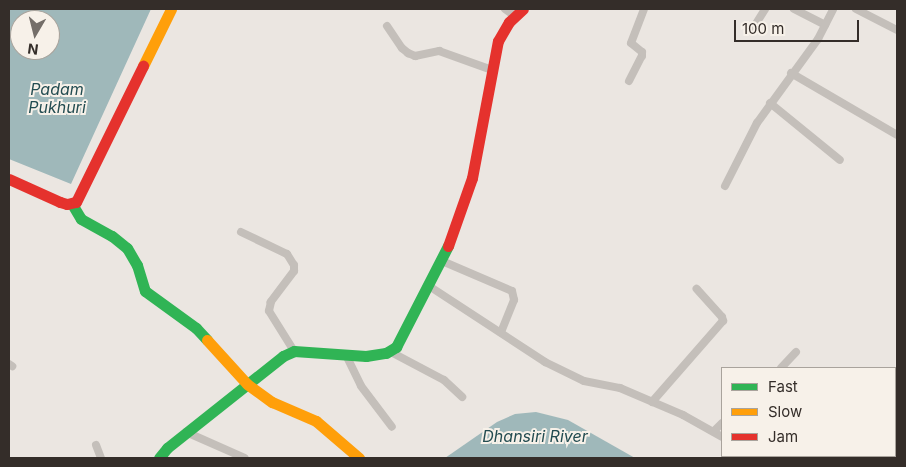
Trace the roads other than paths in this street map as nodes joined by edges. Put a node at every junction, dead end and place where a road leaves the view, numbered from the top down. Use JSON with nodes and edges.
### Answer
{"nodes":[{"id":1,"x":171,"y":9,"type":"edge"},
{"id":2,"x":505,"y":9,"type":"edge"},
{"id":3,"x":644,"y":9,"type":"edge"},
{"id":4,"x":765,"y":9,"type":"edge"},
{"id":5,"x":794,"y":9,"type":"edge"},
{"id":6,"x":833,"y":9,"type":"edge"},
{"id":7,"x":856,"y":9,"type":"edge"},
{"id":8,"x":519,"y":12,"type":"edge"},
{"id":9,"x":825,"y":25,"type":"junction"},
{"id":10,"x":388,"y":26,"type":"dead end"},
{"id":11,"x":752,"y":30,"type":"dead end"},
{"id":12,"x":897,"y":30,"type":"edge"},
{"id":13,"x":492,"y":70,"type":"junction"},
{"id":14,"x":791,"y":73,"type":"junction"},
{"id":15,"x":629,"y":82,"type":"dead end"},
{"id":16,"x":770,"y":104,"type":"junction"},
{"id":17,"x":897,"y":135,"type":"edge"},
{"id":18,"x":840,"y":160,"type":"dead end"},
{"id":19,"x":9,"y":179,"type":"edge"},
{"id":20,"x":725,"y":186,"type":"dead end"},
{"id":21,"x":72,"y":204,"type":"junction"},
{"id":22,"x":241,"y":232,"type":"dead end"},
{"id":23,"x":442,"y":261,"type":"junction"},
{"id":24,"x":429,"y":286,"type":"junction"},
{"id":25,"x":697,"y":288,"type":"dead end"},
{"id":26,"x":501,"y":332,"type":"junction"},
{"id":27,"x":294,"y":351,"type":"junction"},
{"id":28,"x":389,"y":351,"type":"junction"},
{"id":29,"x":796,"y":352,"type":"dead end"},
{"id":30,"x":346,"y":355,"type":"junction"},
{"id":31,"x":782,"y":367,"type":"edge"},
{"id":32,"x":246,"y":384,"type":"junction"},
{"id":33,"x":462,"y":397,"type":"dead end"},
{"id":34,"x":652,"y":402,"type":"junction"},
{"id":35,"x":721,"y":424,"type":"edge"},
{"id":36,"x":392,"y":427,"type":"dead end"},
{"id":37,"x":714,"y":431,"type":"junction"},
{"id":38,"x":186,"y":432,"type":"junction"},
{"id":39,"x":721,"y":436,"type":"edge"},
{"id":40,"x":96,"y":445,"type":"dead end"},
{"id":41,"x":101,"y":458,"type":"edge"},
{"id":42,"x":160,"y":458,"type":"edge"},
{"id":43,"x":245,"y":458,"type":"edge"},
{"id":44,"x":359,"y":458,"type":"edge"}],
"edges":[{"from":1,"to":21,"type":"street"},
{"from":2,"to":8,"type":"street"},
{"from":3,"to":15,"type":"street"},
{"from":4,"to":11,"type":"street"},
{"from":5,"to":9,"type":"street"},
{"from":6,"to":9,"type":"street"},
{"from":7,"to":12,"type":"street"},
{"from":8,"to":13,"type":"street"},
{"from":9,"to":14,"type":"street"},
{"from":10,"to":13,"type":"street"},
{"from":13,"to":23,"type":"street"},
{"from":14,"to":16,"type":"street"},
{"from":14,"to":17,"type":"street"},
{"from":16,"to":18,"type":"street"},
{"from":16,"to":20,"type":"street"},
{"from":19,"to":21,"type":"street"},
{"from":21,"to":32,"type":"street"},
{"from":22,"to":27,"type":"street"},
{"from":23,"to":24,"type":"street"},
{"from":23,"to":26,"type":"street"},
{"from":24,"to":26,"type":"street"},
{"from":24,"to":28,"type":"street"},
{"from":25,"to":34,"type":"street"},
{"from":26,"to":34,"type":"street"},
{"from":27,"to":30,"type":"street"},
{"from":27,"to":32,"type":"street"},
{"from":28,"to":30,"type":"street"},
{"from":28,"to":33,"type":"street"},
{"from":29,"to":31,"type":"street"},
{"from":30,"to":36,"type":"street"},
{"from":32,"to":38,"type":"street"},
{"from":32,"to":44,"type":"street"},
{"from":34,"to":37,"type":"street"},
{"from":35,"to":37,"type":"street"},
{"from":37,"to":39,"type":"street"},
{"from":38,"to":42,"type":"street"},
{"from":38,"to":43,"type":"street"},
{"from":40,"to":41,"type":"street"}]}
